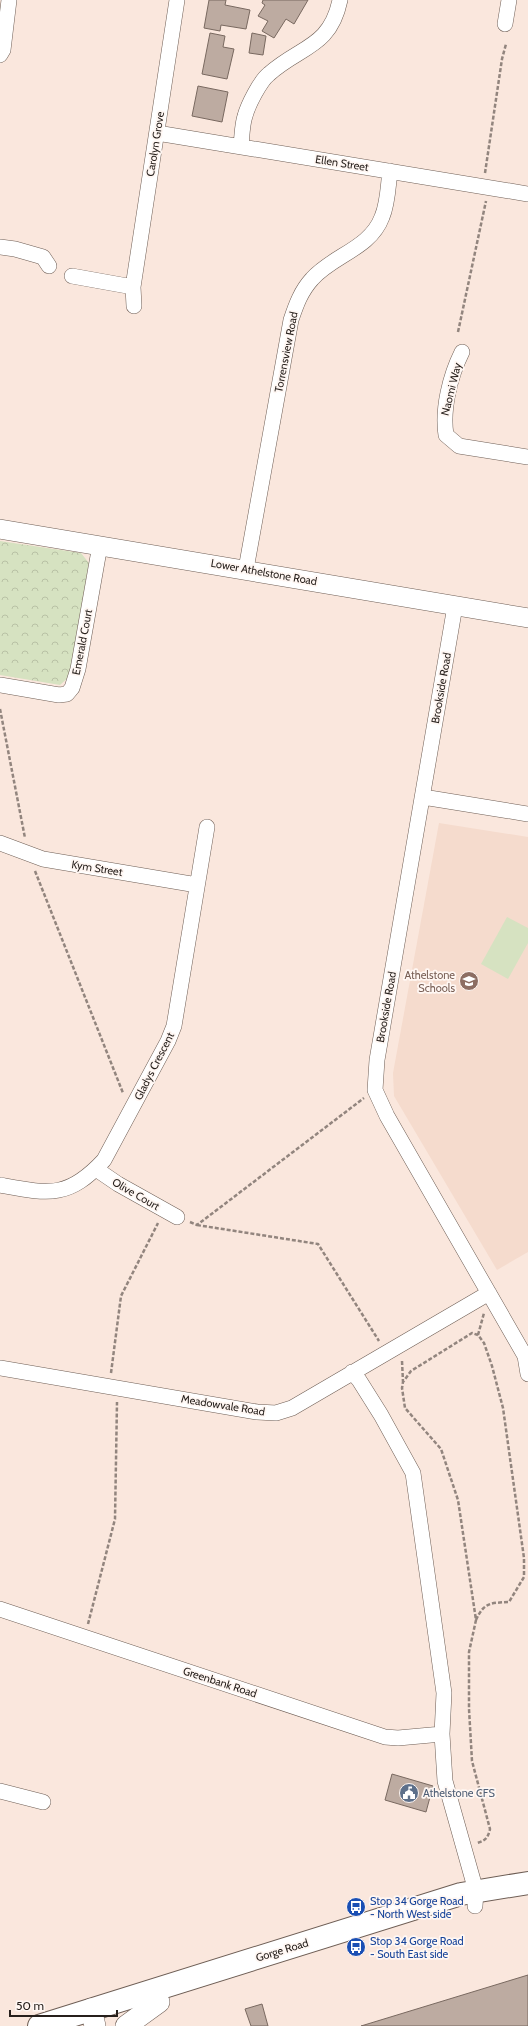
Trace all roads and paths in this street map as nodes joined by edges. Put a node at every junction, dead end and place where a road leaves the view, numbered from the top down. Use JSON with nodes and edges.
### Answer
{"nodes":[{"id":1,"x":9,"y":0,"type":"edge"},
{"id":2,"x":178,"y":0,"type":"edge"},
{"id":3,"x":340,"y":0,"type":"edge"},
{"id":4,"x":509,"y":0,"type":"edge"},
{"id":5,"x":505,"y":24,"type":"dead end"},
{"id":6,"x":506,"y":44,"type":"dead end"},
{"id":7,"x":0,"y":55,"type":"edge"},
{"id":8,"x":156,"y":133,"type":"junction"},
{"id":9,"x":241,"y":146,"type":"junction"},
{"id":10,"x":390,"y":171,"type":"junction"},
{"id":11,"x":490,"y":174,"type":"dead end"},
{"id":12,"x":528,"y":194,"type":"edge"},
{"id":13,"x":487,"y":196,"type":"dead end"},
{"id":14,"x":0,"y":247,"type":"edge"},
{"id":15,"x":49,"y":266,"type":"dead end"},
{"id":16,"x":72,"y":276,"type":"dead end"},
{"id":17,"x":133,"y":287,"type":"junction"},
{"id":18,"x":134,"y":306,"type":"dead end"},
{"id":19,"x":458,"y":332,"type":"dead end"},
{"id":20,"x":462,"y":352,"type":"dead end"},
{"id":21,"x":528,"y":457,"type":"edge"},
{"id":22,"x":0,"y":529,"type":"edge"},
{"id":23,"x":100,"y":545,"type":"junction"},
{"id":24,"x":246,"y":569,"type":"junction"},
{"id":25,"x":456,"y":606,"type":"junction"},
{"id":26,"x":528,"y":618,"type":"edge"},
{"id":27,"x":0,"y":685,"type":"edge"},
{"id":28,"x":0,"y":709,"type":"edge"},
{"id":29,"x":423,"y":797,"type":"junction"},
{"id":30,"x":528,"y":814,"type":"edge"},
{"id":31,"x":207,"y":827,"type":"dead end"},
{"id":32,"x":0,"y":843,"type":"edge"},
{"id":33,"x":28,"y":854,"type":"junction"},
{"id":34,"x":197,"y":885,"type":"junction"},
{"id":35,"x":375,"y":1090,"type":"junction"},
{"id":36,"x":130,"y":1110,"type":"junction"},
{"id":37,"x":96,"y":1169,"type":"junction"},
{"id":38,"x":0,"y":1185,"type":"edge"},
{"id":39,"x":171,"y":1213,"type":"junction"},
{"id":40,"x":197,"y":1225,"type":"junction"},
{"id":41,"x":489,"y":1293,"type":"junction"},
{"id":42,"x":401,"y":1344,"type":"junction"},
{"id":43,"x":386,"y":1353,"type":"junction"},
{"id":44,"x":0,"y":1368,"type":"edge"},
{"id":45,"x":352,"y":1372,"type":"junction"},
{"id":46,"x":528,"y":1374,"type":"edge"},
{"id":47,"x":403,"y":1382,"type":"junction"},
{"id":48,"x":113,"y":1387,"type":"junction"},
{"id":49,"x":0,"y":1609,"type":"edge"},
{"id":50,"x":476,"y":1620,"type":"junction"},
{"id":51,"x":84,"y":1636,"type":"junction"},
{"id":52,"x":442,"y":1734,"type":"junction"},
{"id":53,"x":0,"y":1791,"type":"edge"},
{"id":54,"x":43,"y":1802,"type":"dead end"},
{"id":55,"x":463,"y":1846,"type":"junction"},
{"id":56,"x":528,"y":1883,"type":"edge"},
{"id":57,"x":528,"y":1897,"type":"edge"},
{"id":58,"x":476,"y":1898,"type":"junction"},
{"id":59,"x":159,"y":2002,"type":"junction"},
{"id":60,"x":90,"y":2021,"type":"edge"},
{"id":61,"x":39,"y":2026,"type":"edge"},
{"id":62,"x":126,"y":2026,"type":"edge"}],
"edges":[{"from":1,"to":7,"type":"street"},
{"from":2,"to":8,"type":"street","name":"Carolyn Grove"},
{"from":3,"to":9,"type":"street"},
{"from":4,"to":5,"type":"street"},
{"from":6,"to":11,"type":"path"},
{"from":8,"to":9,"type":"street","name":"Ellen Street"},
{"from":8,"to":17,"type":"street","name":"Carolyn Grove"},
{"from":9,"to":10,"type":"street","name":"Ellen Street"},
{"from":10,"to":12,"type":"street","name":"Ellen Street"},
{"from":10,"to":24,"type":"street","name":"Torrensview Road"},
{"from":13,"to":19,"type":"path"},
{"from":14,"to":15,"type":"street"},
{"from":16,"to":17,"type":"street"},
{"from":17,"to":18,"type":"street","name":"Carolyn Grove"},
{"from":20,"to":21,"type":"street","name":"Naomi Way"},
{"from":22,"to":23,"type":"street","name":"Lower Athelstone Road"},
{"from":23,"to":24,"type":"street","name":"Lower Athelstone Road"},
{"from":23,"to":27,"type":"street","name":"Emerald Court"},
{"from":24,"to":25,"type":"street","name":"Lower Athelstone Road"},
{"from":25,"to":26,"type":"street","name":"Lower Athelstone Road"},
{"from":25,"to":29,"type":"street","name":"Brookside Road"},
{"from":28,"to":33,"type":"path"},
{"from":29,"to":30,"type":"street"},
{"from":29,"to":35,"type":"street","name":"Brookside Road"},
{"from":31,"to":34,"type":"street","name":"Gladys Crescent"},
{"from":32,"to":33,"type":"street","name":"Kym Street"},
{"from":33,"to":34,"type":"street","name":"Kym Street"},
{"from":33,"to":36,"type":"path"},
{"from":34,"to":36,"type":"street","name":"Gladys Crescent"},
{"from":35,"to":40,"type":"path"},
{"from":35,"to":41,"type":"street","name":"Brookside Road"},
{"from":36,"to":37,"type":"street","name":"Gladys Crescent"},
{"from":37,"to":38,"type":"street","name":"Gladys Crescent"},
{"from":37,"to":39,"type":"street","name":"Olive Court"},
{"from":39,"to":40,"type":"path"},
{"from":39,"to":48,"type":"path"},
{"from":40,"to":43,"type":"path"},
{"from":41,"to":42,"type":"street","name":"Meadowvale Road"},
{"from":41,"to":46,"type":"street","name":"Brookside Road"},
{"from":42,"to":43,"type":"street","name":"Meadowvale Road"},
{"from":42,"to":47,"type":"path"},
{"from":43,"to":45,"type":"street","name":"Meadowvale Road"},
{"from":44,"to":48,"type":"street","name":"Meadowvale Road"},
{"from":45,"to":48,"type":"street","name":"Meadowvale Road"},
{"from":45,"to":52,"type":"street"},
{"from":47,"to":50,"type":"path"},
{"from":47,"to":50,"type":"path"},
{"from":48,"to":51,"type":"path"},
{"from":49,"to":51,"type":"street","name":"Greenbank Road"},
{"from":50,"to":55,"type":"path"},
{"from":51,"to":52,"type":"street","name":"Greenbank Road"},
{"from":52,"to":55,"type":"street"},
{"from":53,"to":54,"type":"street"},
{"from":55,"to":58,"type":"street"},
{"from":56,"to":58,"type":"main road","name":"Gorge Road"},
{"from":57,"to":58,"type":"main road","name":"Gorge Road"},
{"from":58,"to":59,"type":"main road","name":"Gorge Road"},
{"from":58,"to":60,"type":"main road","name":"Gorge Road"},
{"from":59,"to":60,"type":"main road","name":"Gorge Road"},
{"from":59,"to":62,"type":"main road"},
{"from":60,"to":61,"type":"main road","name":"Gorge Road"}]}
